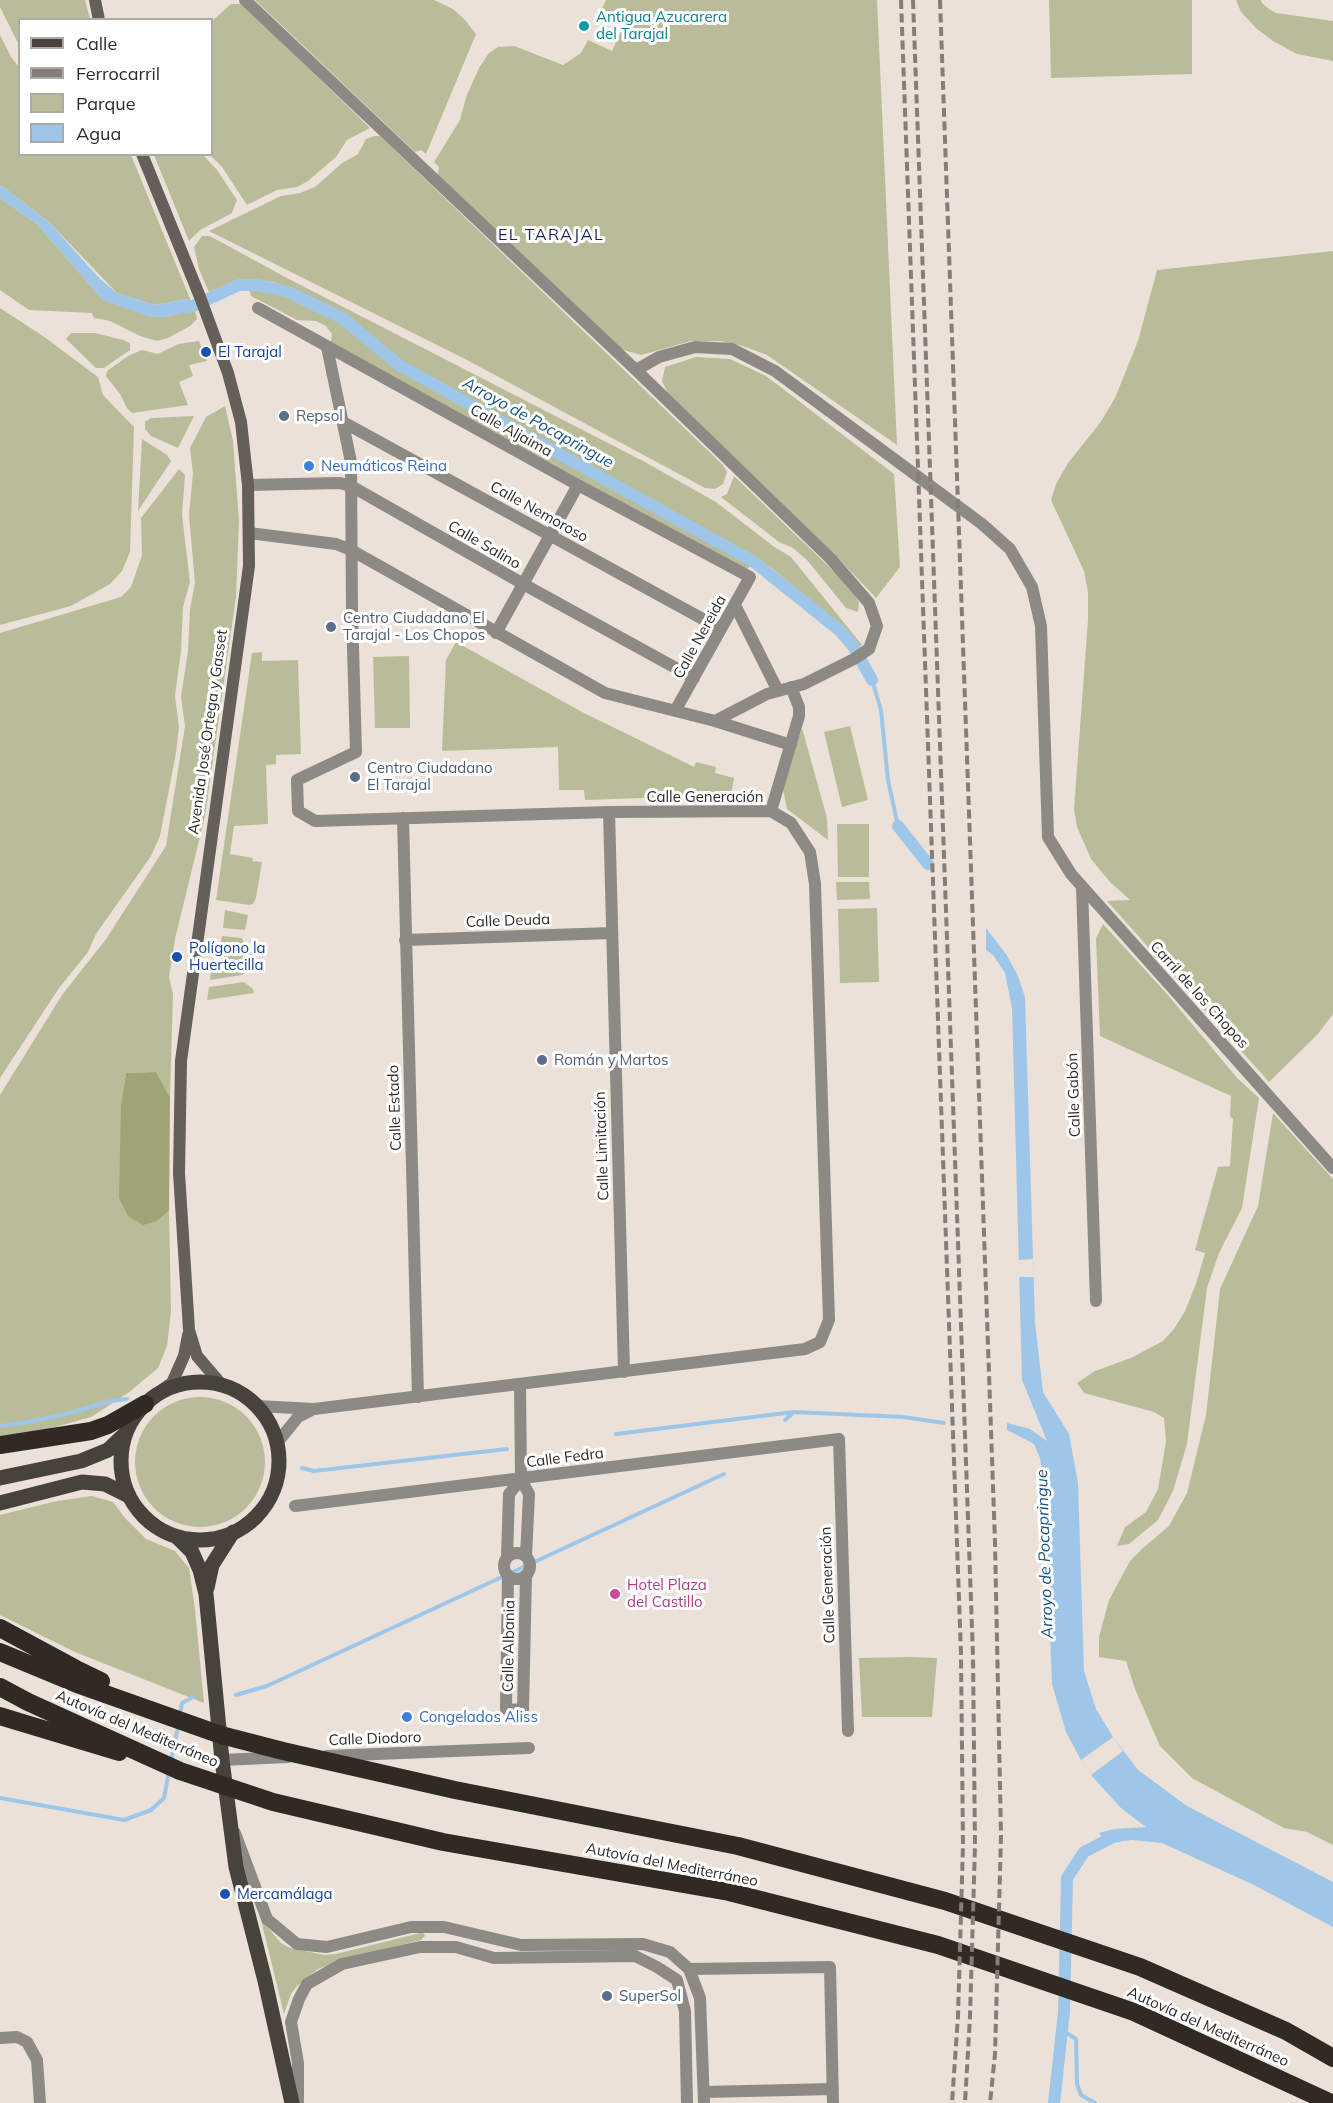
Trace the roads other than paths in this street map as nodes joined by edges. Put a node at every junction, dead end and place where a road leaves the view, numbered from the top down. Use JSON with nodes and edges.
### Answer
{"nodes":[{"id":1,"x":95,"y":0,"type":"edge"},
{"id":2,"x":245,"y":0,"type":"edge"},
{"id":3,"x":99,"y":18,"type":"edge"},
{"id":4,"x":143,"y":156,"type":"edge"},
{"id":5,"x":258,"y":308,"type":"dead end"},
{"id":6,"x":327,"y":347,"type":"junction"},
{"id":7,"x":636,"y":370,"type":"junction"},
{"id":8,"x":343,"y":422,"type":"junction"},
{"id":9,"x":248,"y":485,"type":"junction"},
{"id":10,"x":578,"y":485,"type":"junction"},
{"id":11,"x":351,"y":486,"type":"junction"},
{"id":12,"x":249,"y":533,"type":"junction"},
{"id":13,"x":551,"y":536,"type":"junction"},
{"id":14,"x":351,"y":550,"type":"junction"},
{"id":15,"x":750,"y":577,"type":"joint"},
{"id":16,"x":524,"y":585,"type":"junction"},
{"id":17,"x":735,"y":605,"type":"junction"},
{"id":18,"x":721,"y":629,"type":"junction"},
{"id":19,"x":496,"y":633,"type":"junction"},
{"id":20,"x":694,"y":678,"type":"junction"},
{"id":21,"x":784,"y":689,"type":"junction"},
{"id":22,"x":675,"y":711,"type":"junction"},
{"id":23,"x":715,"y":721,"type":"junction"},
{"id":24,"x":791,"y":745,"type":"junction"},
{"id":25,"x":609,"y":812,"type":"junction"},
{"id":26,"x":771,"y":812,"type":"junction"},
{"id":27,"x":403,"y":818,"type":"junction"},
{"id":28,"x":1082,"y":887,"type":"junction"},
{"id":29,"x":611,"y":933,"type":"junction"},
{"id":30,"x":405,"y":940,"type":"junction"},
{"id":31,"x":1333,"y":1168,"type":"edge"},
{"id":32,"x":1096,"y":1302,"type":"dead end"},
{"id":33,"x":189,"y":1330,"type":"junction"},
{"id":34,"x":624,"y":1372,"type":"junction"},
{"id":35,"x":221,"y":1384,"type":"junction"},
{"id":36,"x":520,"y":1384,"type":"junction"},
{"id":37,"x":162,"y":1390,"type":"junction"},
{"id":38,"x":418,"y":1397,"type":"junction"},
{"id":39,"x":144,"y":1404,"type":"junction"},
{"id":40,"x":257,"y":1406,"type":"junction"},
{"id":41,"x":314,"y":1409,"type":"junction"},
{"id":42,"x":125,"y":1434,"type":"junction"},
{"id":43,"x":838,"y":1439,"type":"joint"},
{"id":44,"x":277,"y":1443,"type":"junction"},
{"id":45,"x":0,"y":1445,"type":"edge"},
{"id":46,"x":0,"y":1478,"type":"edge"},
{"id":47,"x":521,"y":1479,"type":"junction"},
{"id":48,"x":129,"y":1496,"type":"junction"},
{"id":49,"x":0,"y":1503,"type":"edge"},
{"id":50,"x":295,"y":1506,"type":"dead end"},
{"id":51,"x":234,"y":1533,"type":"junction"},
{"id":52,"x":177,"y":1537,"type":"junction"},
{"id":53,"x":526,"y":1556,"type":"junction"},
{"id":54,"x":507,"y":1557,"type":"junction"},
{"id":55,"x":508,"y":1575,"type":"junction"},
{"id":56,"x":525,"y":1575,"type":"junction"},
{"id":57,"x":206,"y":1594,"type":"junction"},
{"id":58,"x":0,"y":1628,"type":"edge"},
{"id":59,"x":0,"y":1652,"type":"edge"},
{"id":60,"x":77,"y":1676,"type":"junction"},
{"id":61,"x":0,"y":1687,"type":"edge"},
{"id":62,"x":0,"y":1695,"type":"edge"},
{"id":63,"x":28,"y":1702,"type":"junction"},
{"id":64,"x":0,"y":1716,"type":"edge"},
{"id":65,"x":848,"y":1731,"type":"dead end"},
{"id":66,"x":81,"y":1733,"type":"junction"},
{"id":67,"x":529,"y":1748,"type":"dead end"},
{"id":68,"x":222,"y":1760,"type":"junction"},
{"id":69,"x":229,"y":1817,"type":"junction"},
{"id":70,"x":689,"y":1969,"type":"junction"},
{"id":71,"x":0,"y":2038,"type":"edge"},
{"id":72,"x":1333,"y":2058,"type":"edge"},
{"id":73,"x":833,"y":2089,"type":"junction"},
{"id":74,"x":704,"y":2097,"type":"edge"},
{"id":75,"x":40,"y":2103,"type":"edge"},
{"id":76,"x":292,"y":2103,"type":"edge"},
{"id":77,"x":298,"y":2103,"type":"edge"},
{"id":78,"x":687,"y":2103,"type":"edge"},
{"id":79,"x":833,"y":2103,"type":"edge"},
{"id":80,"x":1331,"y":2103,"type":"edge"}],
"edges":[{"from":1,"to":3,"type":"main road"},
{"from":2,"to":7,"type":"street"},
{"from":4,"to":9,"type":"main road","name":"Avenida José Ortega y Gasset"},
{"from":5,"to":6,"type":"street","name":"Calle Aljaima"},
{"from":6,"to":8,"type":"street"},
{"from":6,"to":10,"type":"street","name":"Calle Aljaima"},
{"from":7,"to":21,"type":"street"},
{"from":7,"to":28,"type":"street","name":"Carril de los Chopos"},
{"from":8,"to":11,"type":"street"},
{"from":8,"to":13,"type":"street","name":"Calle Nemoroso"},
{"from":9,"to":11,"type":"street","name":"Calle Salino"},
{"from":9,"to":12,"type":"main road","name":"Avenida José Ortega y Gasset"},
{"from":10,"to":13,"type":"street"},
{"from":10,"to":15,"type":"street","name":"Calle Aljaima"},
{"from":11,"to":14,"type":"street"},
{"from":11,"to":16,"type":"street","name":"Calle Salino"},
{"from":12,"to":14,"type":"street"},
{"from":12,"to":33,"type":"main road","name":"Avenida José Ortega y Gasset"},
{"from":13,"to":16,"type":"street"},
{"from":13,"to":18,"type":"street","name":"Calle Nemoroso"},
{"from":14,"to":19,"type":"street"},
{"from":14,"to":27,"type":"street","name":"Calle Generación"},
{"from":15,"to":17,"type":"street","name":"Calle Nereida"},
{"from":16,"to":19,"type":"street"},
{"from":16,"to":20,"type":"street","name":"Calle Salino"},
{"from":17,"to":18,"type":"street","name":"Calle Nereida"},
{"from":17,"to":21,"type":"street"},
{"from":18,"to":20,"type":"street","name":"Calle Nereida"},
{"from":19,"to":22,"type":"street"},
{"from":20,"to":22,"type":"street","name":"Calle Nereida"},
{"from":21,"to":23,"type":"street"},
{"from":21,"to":24,"type":"street"},
{"from":22,"to":23,"type":"street"},
{"from":23,"to":24,"type":"street"},
{"from":24,"to":26,"type":"street"},
{"from":25,"to":26,"type":"street","name":"Calle Generación"},
{"from":25,"to":27,"type":"street","name":"Calle Generación"},
{"from":25,"to":29,"type":"street","name":"Calle Limitación"},
{"from":26,"to":34,"type":"street","name":"Calle Generación"},
{"from":27,"to":30,"type":"street","name":"Calle Estado"},
{"from":28,"to":31,"type":"street","name":"Carril de los Chopos"},
{"from":28,"to":32,"type":"street","name":"Calle Gabón"},
{"from":29,"to":30,"type":"street","name":"Calle Deuda"},
{"from":29,"to":34,"type":"street","name":"Calle Limitación"},
{"from":30,"to":38,"type":"street","name":"Calle Estado"},
{"from":33,"to":35,"type":"main road","name":"Avenida José Ortega y Gasset"},
{"from":33,"to":37,"type":"main road","name":"Avenida José Ortega y Gasset"},
{"from":34,"to":36,"type":"street"},
{"from":35,"to":37,"type":"main road"},
{"from":35,"to":40,"type":"main road"},
{"from":36,"to":38,"type":"street"},
{"from":36,"to":47,"type":"street"},
{"from":37,"to":39,"type":"main road"},
{"from":38,"to":41,"type":"street"},
{"from":39,"to":42,"type":"main road"},
{"from":39,"to":45,"type":"highway"},
{"from":40,"to":41,"type":"street"},
{"from":40,"to":44,"type":"main road"},
{"from":41,"to":44,"type":"street"},
{"from":42,"to":46,"type":"main road"},
{"from":42,"to":48,"type":"main road"},
{"from":43,"to":47,"type":"street","name":"Calle Fedra"},
{"from":43,"to":65,"type":"street","name":"Calle Generación"},
{"from":44,"to":51,"type":"main road"},
{"from":47,"to":50,"type":"street","name":"Calle Fedra"},
{"from":47,"to":53,"type":"street"},
{"from":47,"to":54,"type":"street"},
{"from":48,"to":49,"type":"main road"},
{"from":48,"to":52,"type":"main road"},
{"from":51,"to":52,"type":"main road"},
{"from":51,"to":57,"type":"main road"},
{"from":52,"to":57,"type":"main road"},
{"from":53,"to":54,"type":"street"},
{"from":53,"to":56,"type":"street"},
{"from":54,"to":55,"type":"street"},
{"from":55,"to":56,"type":"street"},
{"from":55,"to":56,"type":"street","name":"Calle Albania"},
{"from":57,"to":68,"type":"main road"},
{"from":58,"to":60,"type":"highway"},
{"from":59,"to":60,"type":"highway","name":"Autovía del Mediterráneo"},
{"from":60,"to":72,"type":"highway","name":"Autovía del Mediterráneo"},
{"from":61,"to":63,"type":"highway","name":"Autovía del Mediterráneo"},
{"from":62,"to":63,"type":"highway"},
{"from":63,"to":66,"type":"highway","name":"Autovía del Mediterráneo"},
{"from":64,"to":66,"type":"highway"},
{"from":66,"to":80,"type":"highway","name":"Autovía del Mediterráneo"},
{"from":67,"to":68,"type":"street","name":"Calle Diodoro"},
{"from":68,"to":69,"type":"main road"},
{"from":69,"to":70,"type":"street"},
{"from":69,"to":76,"type":"main road"},
{"from":70,"to":73,"type":"street"},
{"from":70,"to":74,"type":"street"},
{"from":71,"to":75,"type":"street"},
{"from":73,"to":74,"type":"street"},
{"from":73,"to":79,"type":"street"},
{"from":77,"to":78,"type":"street"}]}
